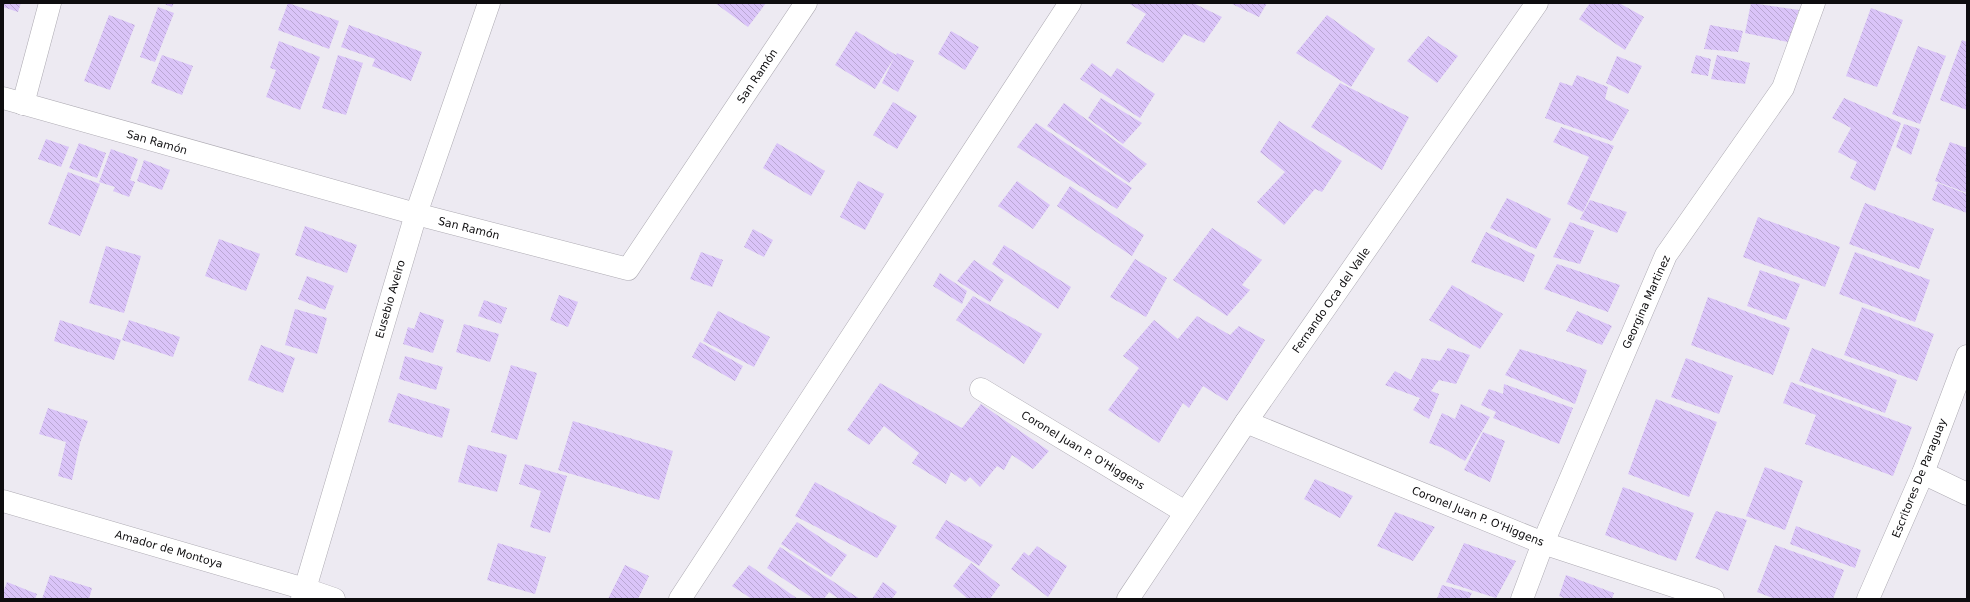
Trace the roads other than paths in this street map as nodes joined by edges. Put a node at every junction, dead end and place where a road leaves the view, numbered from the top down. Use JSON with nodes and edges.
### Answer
{"nodes":[{"id":1,"x":50,"y":3,"type":"edge"},
{"id":2,"x":489,"y":3,"type":"edge"},
{"id":3,"x":806,"y":3,"type":"edge"},
{"id":4,"x":1070,"y":3,"type":"edge"},
{"id":5,"x":1537,"y":3,"type":"edge"},
{"id":6,"x":1814,"y":3,"type":"edge"},
{"id":7,"x":13,"y":101,"type":"edge"},
{"id":8,"x":416,"y":214,"type":"junction"},
{"id":9,"x":1967,"y":356,"type":"edge"},
{"id":10,"x":981,"y":389,"type":"dead end"},
{"id":11,"x":1246,"y":422,"type":"junction"},
{"id":12,"x":1923,"y":473,"type":"junction"},
{"id":13,"x":1967,"y":494,"type":"edge"},
{"id":14,"x":3,"y":501,"type":"edge"},
{"id":15,"x":1185,"y":512,"type":"junction"},
{"id":16,"x":1543,"y":543,"type":"junction"},
{"id":17,"x":304,"y":594,"type":"edge"},
{"id":18,"x":334,"y":599,"type":"edge"},
{"id":19,"x":680,"y":599,"type":"edge"},
{"id":20,"x":1128,"y":599,"type":"edge"},
{"id":21,"x":1522,"y":599,"type":"edge"},
{"id":22,"x":1713,"y":599,"type":"edge"},
{"id":23,"x":1868,"y":599,"type":"edge"}],
"edges":[{"from":1,"to":7,"type":"street"},
{"from":2,"to":8,"type":"street","name":"Eusebio Aveiro"},
{"from":3,"to":8,"type":"street","name":"San Ramón"},
{"from":4,"to":19,"type":"street"},
{"from":5,"to":11,"type":"street","name":"Fernando Oca del Valle"},
{"from":6,"to":16,"type":"street","name":"Georgina Martinez"},
{"from":7,"to":8,"type":"street","name":"San Ramón"},
{"from":8,"to":17,"type":"street","name":"Eusebio Aveiro"},
{"from":9,"to":12,"type":"street","name":"Escritores De Paraguay"},
{"from":10,"to":15,"type":"street","name":"Coronel Juan P. O'Higgens"},
{"from":11,"to":15,"type":"street","name":"Fernando Oca del Valle"},
{"from":11,"to":16,"type":"street","name":"Coronel Juan P. O'Higgens"},
{"from":12,"to":13,"type":"street"},
{"from":12,"to":23,"type":"street","name":"Escritores De Paraguay"},
{"from":14,"to":17,"type":"street","name":"Amador de Montoya"},
{"from":15,"to":20,"type":"street","name":"Fernando Oca del Valle"},
{"from":16,"to":21,"type":"street","name":"Georgina Martinez"},
{"from":16,"to":22,"type":"street","name":"Coronel Juan P. O'Higgens"},
{"from":17,"to":18,"type":"street","name":"Amador de Montoya"}]}
